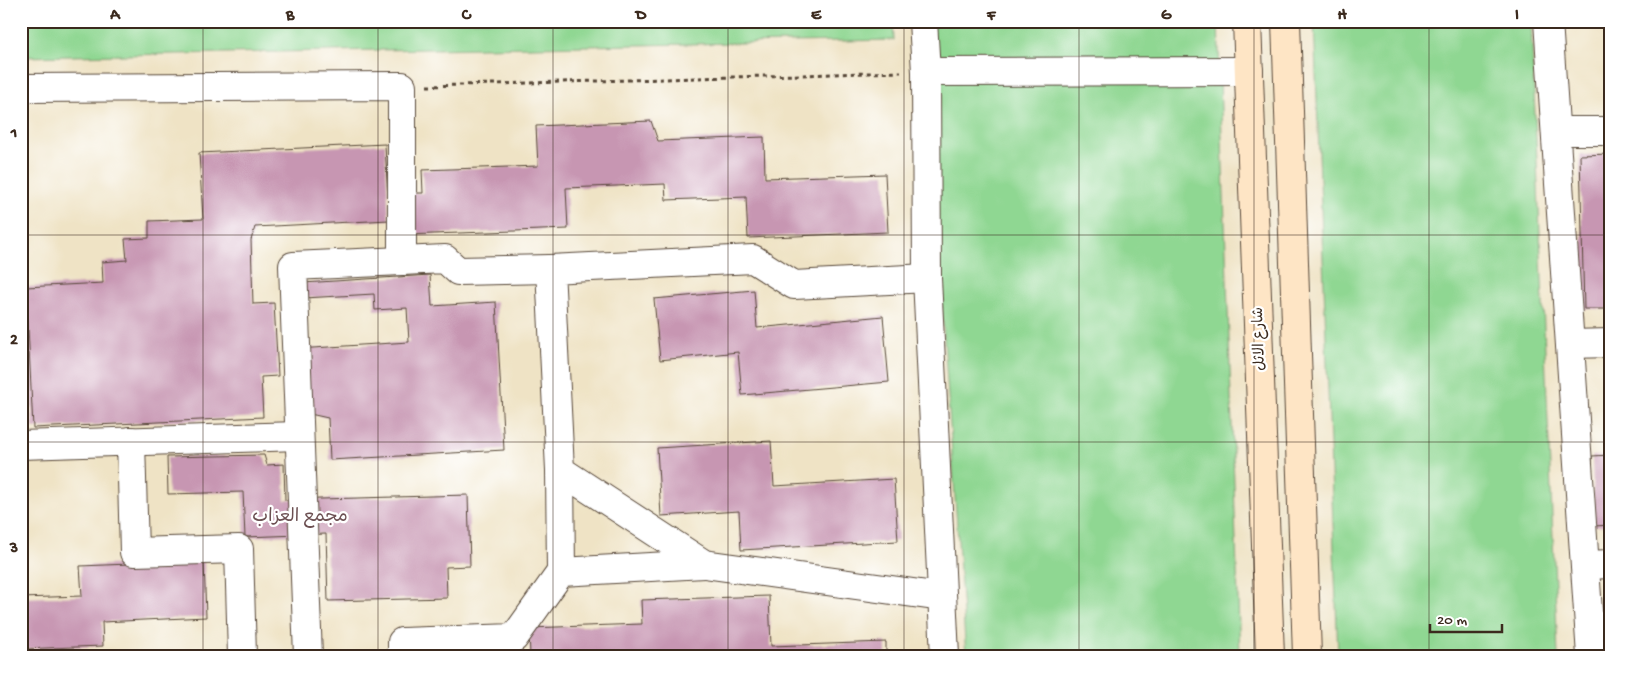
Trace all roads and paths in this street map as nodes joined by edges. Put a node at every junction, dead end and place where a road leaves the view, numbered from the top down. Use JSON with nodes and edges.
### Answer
{"nodes":[{"id":1,"x":923,"y":21,"type":"edge"},
{"id":2,"x":1247,"y":21,"type":"edge"},
{"id":3,"x":1286,"y":21,"type":"edge"},
{"id":4,"x":1548,"y":21,"type":"edge"},
{"id":5,"x":1249,"y":71,"type":"junction"},
{"id":6,"x":1287,"y":71,"type":"junction"},
{"id":7,"x":926,"y":72,"type":"junction"},
{"id":8,"x":402,"y":86,"type":"junction"},
{"id":9,"x":21,"y":88,"type":"edge"},
{"id":10,"x":1556,"y":131,"type":"junction"},
{"id":11,"x":1611,"y":131,"type":"edge"},
{"id":12,"x":402,"y":261,"type":"junction"},
{"id":13,"x":550,"y":269,"type":"junction"},
{"id":14,"x":927,"y":278,"type":"junction"},
{"id":15,"x":1611,"y":343,"type":"edge"},
{"id":16,"x":1570,"y":344,"type":"junction"},
{"id":17,"x":298,"y":436,"type":"junction"},
{"id":18,"x":131,"y":441,"type":"junction"},
{"id":19,"x":21,"y":445,"type":"edge"},
{"id":20,"x":560,"y":470,"type":"junction"},
{"id":21,"x":1302,"y":513,"type":"junction"},
{"id":22,"x":1265,"y":514,"type":"junction"},
{"id":23,"x":704,"y":564,"type":"junction"},
{"id":24,"x":1598,"y":565,"type":"edge"},
{"id":25,"x":561,"y":572,"type":"junction"},
{"id":26,"x":942,"y":597,"type":"junction"},
{"id":27,"x":242,"y":656,"type":"edge"},
{"id":28,"x":308,"y":656,"type":"edge"},
{"id":29,"x":402,"y":656,"type":"edge"},
{"id":30,"x":945,"y":656,"type":"edge"},
{"id":31,"x":1270,"y":656,"type":"edge"},
{"id":32,"x":1307,"y":656,"type":"edge"},
{"id":33,"x":1591,"y":656,"type":"edge"}],
"edges":[{"from":1,"to":7,"type":"street"},
{"from":2,"to":5,"type":"street","name":"شارع الاثل"},
{"from":3,"to":6,"type":"street"},
{"from":4,"to":10,"type":"street"},
{"from":5,"to":6,"type":"street"},
{"from":5,"to":7,"type":"street"},
{"from":5,"to":22,"type":"street","name":"شارع الاثل"},
{"from":6,"to":21,"type":"street"},
{"from":7,"to":8,"type":"path"},
{"from":7,"to":14,"type":"street"},
{"from":8,"to":9,"type":"street"},
{"from":8,"to":12,"type":"street"},
{"from":10,"to":11,"type":"street"},
{"from":10,"to":16,"type":"street"},
{"from":12,"to":13,"type":"street"},
{"from":12,"to":17,"type":"street"},
{"from":13,"to":14,"type":"street"},
{"from":13,"to":20,"type":"street"},
{"from":14,"to":26,"type":"street"},
{"from":15,"to":16,"type":"street"},
{"from":16,"to":24,"type":"street"},
{"from":17,"to":18,"type":"street"},
{"from":17,"to":28,"type":"street"},
{"from":18,"to":19,"type":"street"},
{"from":18,"to":27,"type":"street"},
{"from":20,"to":23,"type":"street"},
{"from":20,"to":25,"type":"street"},
{"from":21,"to":22,"type":"street"},
{"from":21,"to":32,"type":"street"},
{"from":22,"to":31,"type":"street","name":"شارع الاثل"},
{"from":23,"to":25,"type":"street"},
{"from":23,"to":26,"type":"street"},
{"from":24,"to":33,"type":"street"},
{"from":25,"to":29,"type":"street"},
{"from":26,"to":30,"type":"street"}]}
